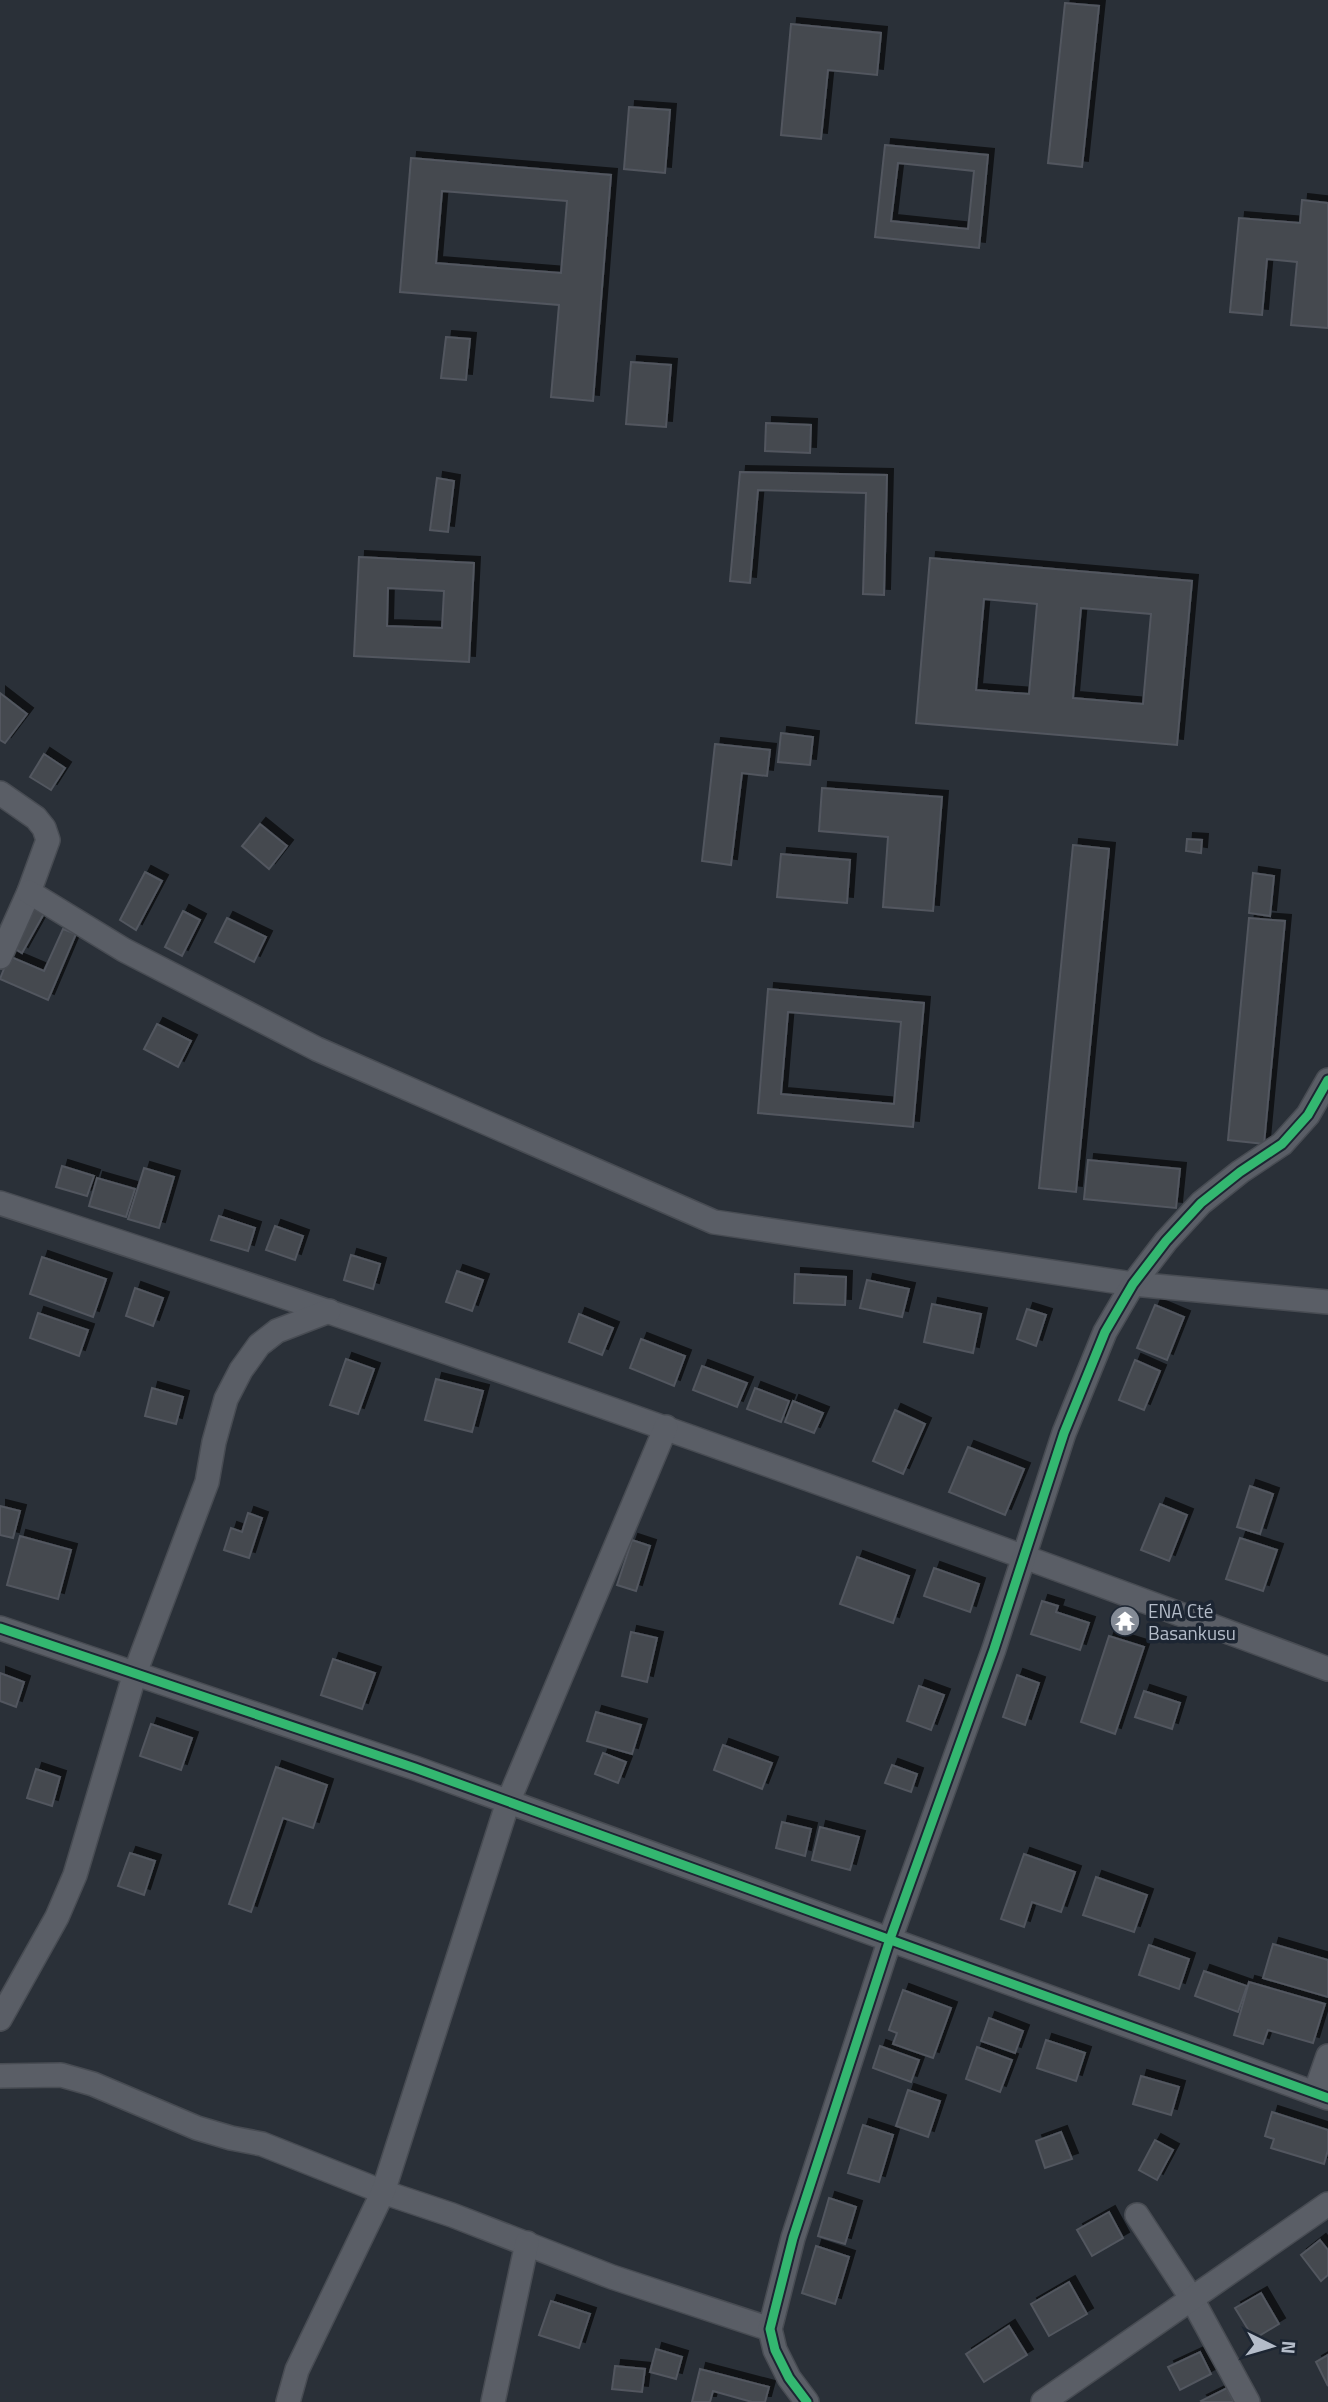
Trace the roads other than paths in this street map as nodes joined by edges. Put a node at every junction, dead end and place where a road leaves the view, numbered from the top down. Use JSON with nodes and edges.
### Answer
{"nodes":[{"id":1,"x":0,"y":793,"type":"edge"},
{"id":2,"x":29,"y":892,"type":"junction"},
{"id":3,"x":0,"y":957,"type":"edge"},
{"id":4,"x":1328,"y":1080,"type":"edge"},
{"id":5,"x":0,"y":1203,"type":"edge"},
{"id":6,"x":1133,"y":1284,"type":"junction"},
{"id":7,"x":1328,"y":1302,"type":"edge"},
{"id":8,"x":329,"y":1311,"type":"junction"},
{"id":9,"x":666,"y":1427,"type":"junction"},
{"id":10,"x":1024,"y":1556,"type":"junction"},
{"id":11,"x":0,"y":1628,"type":"edge"},
{"id":12,"x":1328,"y":1669,"type":"edge"},
{"id":13,"x":135,"y":1674,"type":"junction"},
{"id":14,"x":508,"y":1802,"type":"junction"},
{"id":15,"x":890,"y":1940,"type":"junction"},
{"id":16,"x":0,"y":2019,"type":"edge"},
{"id":17,"x":1328,"y":2056,"type":"edge"},
{"id":18,"x":0,"y":2076,"type":"edge"},
{"id":19,"x":1322,"y":2095,"type":"edge"},
{"id":20,"x":383,"y":2192,"type":"junction"},
{"id":21,"x":1328,"y":2204,"type":"edge"},
{"id":22,"x":1137,"y":2215,"type":"dead end"},
{"id":23,"x":527,"y":2243,"type":"junction"},
{"id":24,"x":1192,"y":2299,"type":"junction"},
{"id":25,"x":770,"y":2329,"type":"junction"},
{"id":26,"x":288,"y":2402,"type":"edge"},
{"id":27,"x":493,"y":2402,"type":"edge"},
{"id":28,"x":807,"y":2402,"type":"edge"},
{"id":29,"x":1043,"y":2402,"type":"edge"},
{"id":30,"x":1248,"y":2402,"type":"edge"}],
"edges":[{"from":1,"to":2,"type":"street"},
{"from":2,"to":3,"type":"street"},
{"from":2,"to":6,"type":"street"},
{"from":4,"to":6,"type":"street"},
{"from":5,"to":8,"type":"street"},
{"from":6,"to":7,"type":"street"},
{"from":6,"to":10,"type":"street"},
{"from":8,"to":9,"type":"street"},
{"from":8,"to":13,"type":"street"},
{"from":9,"to":10,"type":"street"},
{"from":9,"to":14,"type":"street"},
{"from":10,"to":12,"type":"street"},
{"from":10,"to":15,"type":"street"},
{"from":11,"to":13,"type":"street"},
{"from":13,"to":14,"type":"street"},
{"from":13,"to":16,"type":"street"},
{"from":14,"to":15,"type":"street"},
{"from":14,"to":20,"type":"street"},
{"from":15,"to":19,"type":"street"},
{"from":15,"to":25,"type":"street"},
{"from":17,"to":19,"type":"street"},
{"from":18,"to":20,"type":"street"},
{"from":20,"to":23,"type":"street"},
{"from":20,"to":26,"type":"street"},
{"from":21,"to":24,"type":"street"},
{"from":22,"to":24,"type":"street"},
{"from":23,"to":25,"type":"street"},
{"from":23,"to":27,"type":"street"},
{"from":24,"to":29,"type":"street"},
{"from":24,"to":30,"type":"street"},
{"from":25,"to":28,"type":"street"}]}
